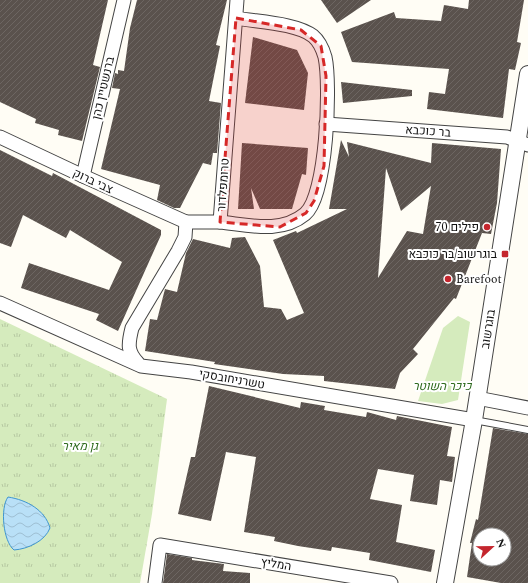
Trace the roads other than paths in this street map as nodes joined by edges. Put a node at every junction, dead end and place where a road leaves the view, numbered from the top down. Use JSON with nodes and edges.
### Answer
{"nodes":[{"id":1,"x":124,"y":0,"type":"edge"},
{"id":2,"x":237,"y":0,"type":"edge"},
{"id":3,"x":236,"y":18,"type":"junction"},
{"id":4,"x":528,"y":74,"type":"edge"},
{"id":5,"x":326,"y":124,"type":"junction"},
{"id":6,"x":0,"y":136,"type":"edge"},
{"id":7,"x":523,"y":143,"type":"edge"},
{"id":8,"x":83,"y":176,"type":"junction"},
{"id":9,"x":186,"y":222,"type":"junction"},
{"id":10,"x":220,"y":222,"type":"junction"},
{"id":11,"x":0,"y":303,"type":"edge"},
{"id":12,"x":141,"y":366,"type":"junction"},
{"id":13,"x":477,"y":398,"type":"junction"},
{"id":14,"x":528,"y":408,"type":"edge"},
{"id":15,"x":474,"y":420,"type":"junction"},
{"id":16,"x":528,"y":430,"type":"edge"},
{"id":17,"x":155,"y":583,"type":"edge"},
{"id":18,"x":391,"y":583,"type":"edge"},
{"id":19,"x":445,"y":583,"type":"edge"}],
"edges":[{"from":1,"to":8,"type":"street","name":"ברנשטיין כהן"},
{"from":2,"to":3,"type":"street","name":"טרומפלדור"},
{"from":3,"to":5,"type":"street"},
{"from":3,"to":10,"type":"street","name":"טרומפלדור"},
{"from":4,"to":7,"type":"street","name":"בוגרשוב"},
{"from":5,"to":7,"type":"street","name":"בר כוכבא"},
{"from":5,"to":10,"type":"street"},
{"from":6,"to":8,"type":"street","name":"צבי ברוק"},
{"from":7,"to":13,"type":"street","name":"בוגרשוב"},
{"from":8,"to":9,"type":"street","name":"צבי ברוק"},
{"from":9,"to":10,"type":"street","name":"טרומפלדור"},
{"from":9,"to":12,"type":"street"},
{"from":11,"to":12,"type":"street","name":"טשרניחובסקי"},
{"from":12,"to":15,"type":"street","name":"טשרניחובסקי"},
{"from":13,"to":14,"type":"street"},
{"from":13,"to":15,"type":"street","name":"בוגרשוב"},
{"from":15,"to":16,"type":"lane"},
{"from":15,"to":19,"type":"street","name":"בוגרשוב"},
{"from":17,"to":18,"type":"street","name":"המליץ"}]}
